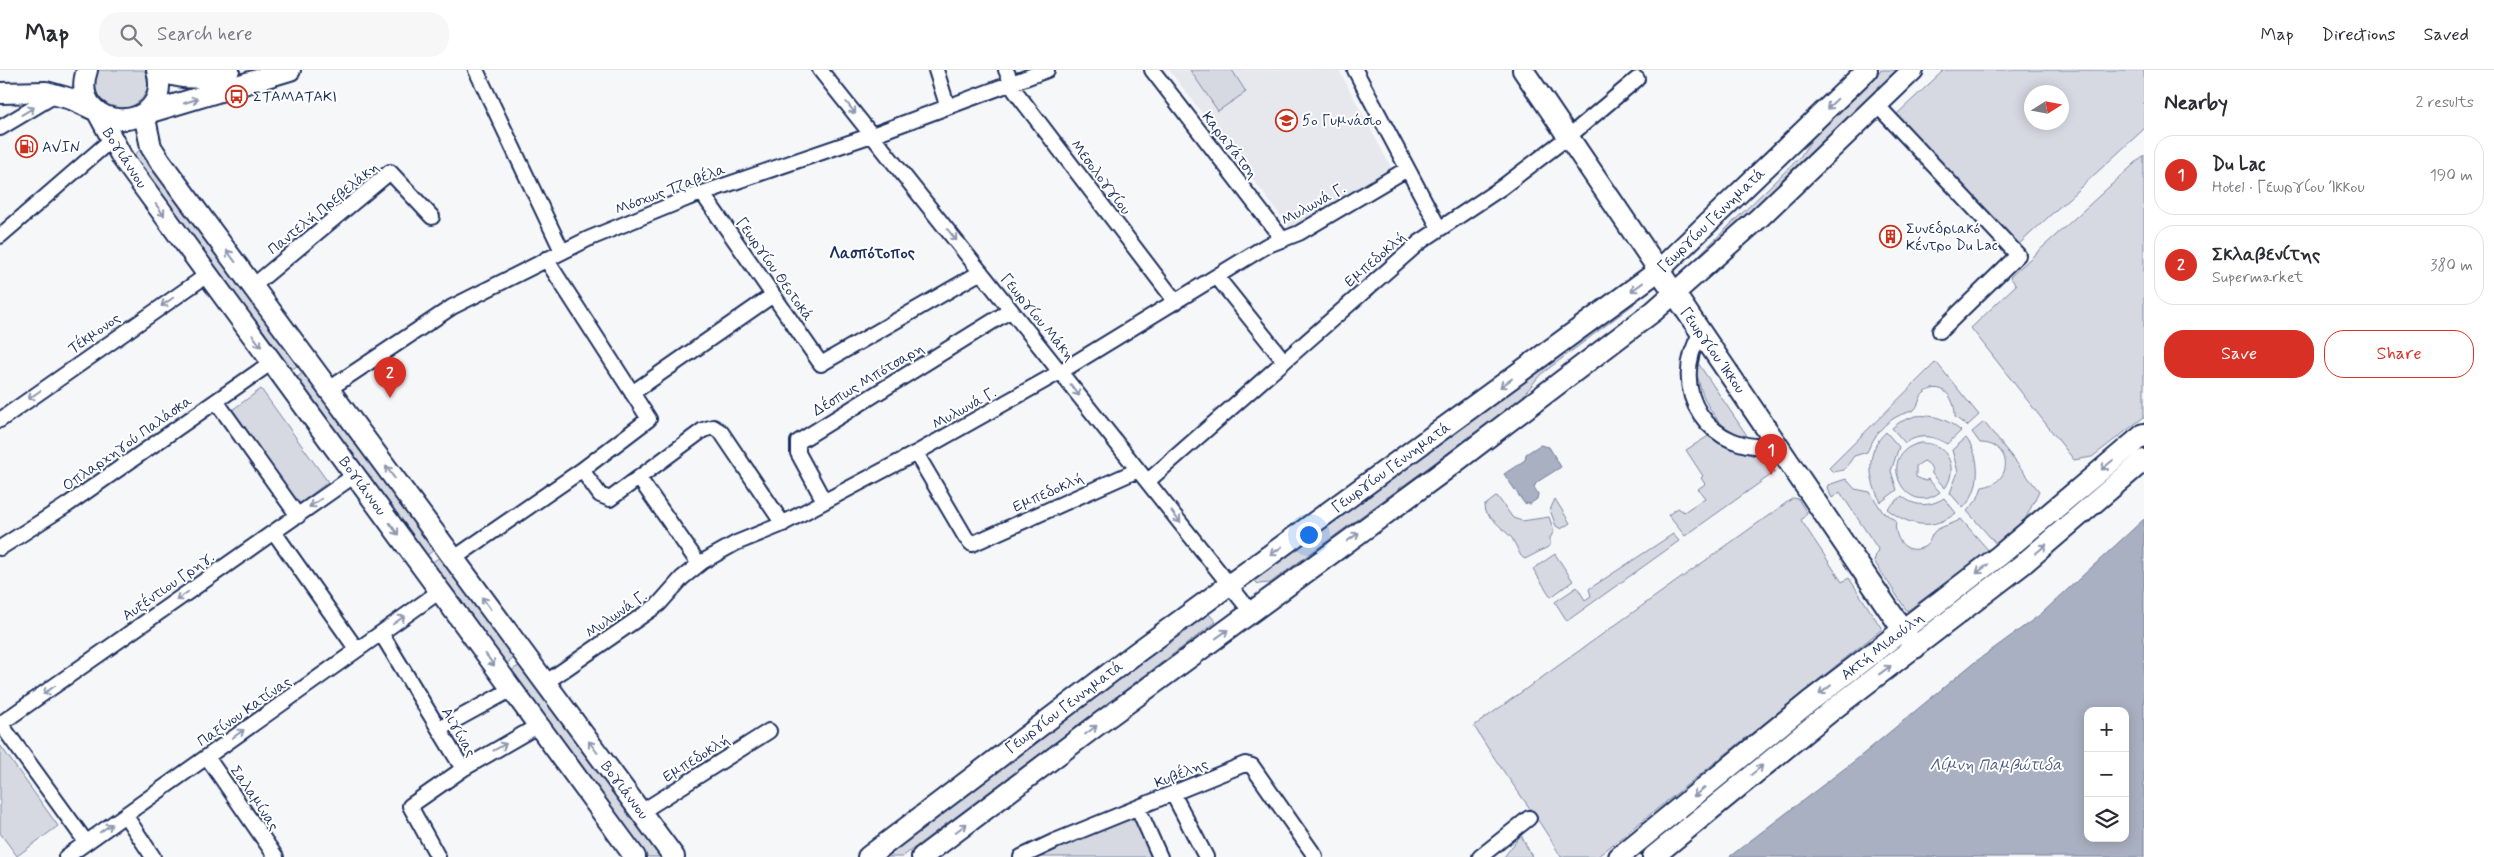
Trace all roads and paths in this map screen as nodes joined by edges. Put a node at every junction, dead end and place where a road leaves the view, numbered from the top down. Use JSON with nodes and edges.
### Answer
{"nodes":[{"id":1,"x":87,"y":70,"type":"edge"},
{"id":2,"x":159,"y":70,"type":"edge"},
{"id":3,"x":229,"y":70,"type":"edge"},
{"id":4,"x":290,"y":70,"type":"edge"},
{"id":5,"x":476,"y":70,"type":"edge"},
{"id":6,"x":820,"y":70,"type":"edge"},
{"id":7,"x":936,"y":70,"type":"edge"},
{"id":8,"x":1048,"y":70,"type":"edge"},
{"id":9,"x":1152,"y":70,"type":"edge"},
{"id":10,"x":1356,"y":70,"type":"edge"},
{"id":11,"x":1523,"y":70,"type":"edge"},
{"id":12,"x":1867,"y":70,"type":"edge"},
{"id":13,"x":1913,"y":70,"type":"edge"},
{"id":14,"x":1008,"y":77,"type":"edge"},
{"id":15,"x":1637,"y":79,"type":"dead end"},
{"id":16,"x":0,"y":93,"type":"edge"},
{"id":17,"x":57,"y":94,"type":"junction"},
{"id":18,"x":1877,"y":104,"type":"junction"},
{"id":19,"x":947,"y":105,"type":"junction"},
{"id":20,"x":97,"y":111,"type":"junction"},
{"id":21,"x":144,"y":114,"type":"junction"},
{"id":22,"x":0,"y":128,"type":"edge"},
{"id":23,"x":872,"y":135,"type":"junction"},
{"id":24,"x":1568,"y":137,"type":"junction"},
{"id":25,"x":111,"y":140,"type":"junction"},
{"id":26,"x":1407,"y":169,"type":"junction"},
{"id":27,"x":702,"y":193,"type":"junction"},
{"id":28,"x":432,"y":217,"type":"dead end"},
{"id":29,"x":1439,"y":228,"type":"junction"},
{"id":30,"x":0,"y":236,"type":"edge"},
{"id":31,"x":1283,"y":240,"type":"junction"},
{"id":32,"x":562,"y":251,"type":"junction"},
{"id":33,"x":546,"y":259,"type":"junction"},
{"id":34,"x":1658,"y":271,"type":"junction"},
{"id":35,"x":981,"y":272,"type":"junction"},
{"id":36,"x":207,"y":274,"type":"junction"},
{"id":37,"x":1217,"y":277,"type":"junction"},
{"id":38,"x":253,"y":286,"type":"junction"},
{"id":39,"x":1674,"y":294,"type":"junction"},
{"id":40,"x":773,"y":295,"type":"junction"},
{"id":41,"x":1176,"y":302,"type":"junction"},
{"id":42,"x":1011,"y":310,"type":"junction"},
{"id":43,"x":1940,"y":330,"type":"dead end"},
{"id":44,"x":1702,"y":331,"type":"junction"},
{"id":45,"x":1284,"y":361,"type":"junction"},
{"id":46,"x":272,"y":362,"type":"junction"},
{"id":47,"x":1060,"y":372,"type":"junction"},
{"id":48,"x":329,"y":389,"type":"junction"},
{"id":49,"x":632,"y":393,"type":"junction"},
{"id":50,"x":216,"y":401,"type":"junction"},
{"id":51,"x":0,"y":420,"type":"edge"},
{"id":52,"x":2144,"y":434,"type":"edge"},
{"id":53,"x":1778,"y":445,"type":"junction"},
{"id":54,"x":916,"y":453,"type":"junction"},
{"id":55,"x":2144,"y":460,"type":"edge"},
{"id":56,"x":582,"y":470,"type":"junction"},
{"id":57,"x":1138,"y":470,"type":"junction"},
{"id":58,"x":355,"y":475,"type":"junction"},
{"id":59,"x":640,"y":478,"type":"junction"},
{"id":60,"x":1148,"y":481,"type":"junction"},
{"id":61,"x":824,"y":501,"type":"junction"},
{"id":62,"x":298,"y":516,"type":"junction"},
{"id":63,"x":783,"y":524,"type":"junction"},
{"id":64,"x":274,"y":532,"type":"junction"},
{"id":65,"x":0,"y":548,"type":"edge"},
{"id":66,"x":454,"y":559,"type":"junction"},
{"id":67,"x":700,"y":564,"type":"junction"},
{"id":68,"x":1229,"y":584,"type":"junction"},
{"id":69,"x":440,"y":591,"type":"junction"},
{"id":70,"x":1251,"y":612,"type":"junction"},
{"id":71,"x":1903,"y":630,"type":"junction"},
{"id":72,"x":381,"y":633,"type":"junction"},
{"id":73,"x":1915,"y":648,"type":"junction"},
{"id":74,"x":357,"y":650,"type":"junction"},
{"id":75,"x":545,"y":683,"type":"junction"},
{"id":76,"x":512,"y":689,"type":"junction"},
{"id":77,"x":0,"y":724,"type":"edge"},
{"id":78,"x":539,"y":725,"type":"junction"},
{"id":79,"x":439,"y":729,"type":"junction"},
{"id":80,"x":769,"y":731,"type":"dead end"},
{"id":81,"x":207,"y":757,"type":"junction"},
{"id":82,"x":463,"y":769,"type":"junction"},
{"id":83,"x":1173,"y":794,"type":"junction"},
{"id":84,"x":1138,"y":808,"type":"junction"},
{"id":85,"x":641,"y":812,"type":"junction"},
{"id":86,"x":125,"y":815,"type":"junction"},
{"id":87,"x":1529,"y":818,"type":"dead end"},
{"id":88,"x":86,"y":842,"type":"junction"},
{"id":89,"x":1025,"y":856,"type":"edge"},
{"id":90,"x":1314,"y":856,"type":"edge"},
{"id":91,"x":66,"y":857,"type":"edge"},
{"id":92,"x":153,"y":857,"type":"edge"},
{"id":93,"x":276,"y":857,"type":"edge"},
{"id":94,"x":438,"y":857,"type":"edge"},
{"id":95,"x":635,"y":857,"type":"edge"},
{"id":96,"x":674,"y":857,"type":"edge"},
{"id":97,"x":868,"y":857,"type":"edge"},
{"id":98,"x":922,"y":857,"type":"edge"},
{"id":99,"x":1160,"y":857,"type":"edge"},
{"id":100,"x":1206,"y":857,"type":"edge"},
{"id":101,"x":1480,"y":857,"type":"edge"},
{"id":102,"x":1619,"y":857,"type":"edge"},
{"id":103,"x":1652,"y":857,"type":"edge"}],
"edges":[{"from":1,"to":20,"type":"street","name":"Βογιάννου"},
{"from":2,"to":3,"type":"street"},
{"from":2,"to":21,"type":"street"},
{"from":21,"to":4,"type":"street","one_way":true},
{"from":5,"to":32,"type":"street"},
{"from":6,"to":23,"type":"street","name":"Γεωργίου Μάκη","one_way":true},
{"from":7,"to":19,"type":"street"},
{"from":8,"to":14,"type":"street","name":"Μόσχως Τζαβέλα"},
{"from":9,"to":31,"type":"street","name":"Καραγάτση"},
{"from":10,"to":26,"type":"street"},
{"from":11,"to":24,"type":"street","name":"Γεωργίου Ίκκου"},
{"from":12,"to":34,"type":"street","name":"Γεωργίου Γεννηματά","one_way":true},
{"from":13,"to":18,"type":"street","name":"Γεωργίου Γεννηματά"},
{"from":14,"to":19,"type":"street","name":"Μόσχως Τζαβέλα"},
{"from":14,"to":41,"type":"street","name":"Μεσολογγίου"},
{"from":15,"to":24,"type":"street","name":"Εμπεδοκλή"},
{"from":16,"to":17,"type":"street"},
{"from":17,"to":20,"type":"street"},
{"from":22,"to":17,"type":"street","one_way":true},
{"from":18,"to":39,"type":"street","name":"Γεωργίου Γεννηματά"},
{"from":18,"to":43,"type":"street"},
{"from":19,"to":23,"type":"street","name":"Μόσχως Τζαβέλα"},
{"from":20,"to":21,"type":"street"},
{"from":20,"to":25,"type":"street","name":"Βογιάννου"},
{"from":38,"to":21,"type":"street","name":"Βογιάννου","one_way":true},
{"from":23,"to":27,"type":"street","name":"Μόσχως Τζαβέλα"},
{"from":23,"to":35,"type":"street","name":"Γεωργίου Μάκη","one_way":true},
{"from":24,"to":29,"type":"street","name":"Εμπεδοκλή"},
{"from":24,"to":34,"type":"street","name":"Γεωργίου Ίκκου"},
{"from":25,"to":30,"type":"street"},
{"from":25,"to":36,"type":"street","name":"Βογιάννου","one_way":true},
{"from":26,"to":29,"type":"street"},
{"from":26,"to":31,"type":"street","name":"Μυλωνά Γ."},
{"from":27,"to":32,"type":"street","name":"Μόσχως Τζαβέλα"},
{"from":27,"to":40,"type":"street","name":"Γεωργίου Θεοτοκά"},
{"from":28,"to":38,"type":"street","name":"Παντελή Πρεβελάκη"},
{"from":29,"to":45,"type":"street","name":"Εμπεδοκλή"},
{"from":31,"to":37,"type":"street","name":"Μυλωνά Γ."},
{"from":32,"to":33,"type":"street","name":"Μόσχως Τζαβέλα"},
{"from":33,"to":48,"type":"street","name":"Μόσχως Τζαβέλα"},
{"from":33,"to":49,"type":"street"},
{"from":34,"to":39,"type":"street","name":"Γεωργίου Ίκκου"},
{"from":34,"to":68,"type":"street","name":"Γεωργίου Γεννηματά","one_way":true},
{"from":35,"to":40,"type":"street","name":"Γεωργίου Θεοτοκά"},
{"from":35,"to":42,"type":"street","name":"Γεωργίου Μάκη"},
{"from":36,"to":46,"type":"street","name":"Βογιάννου","one_way":true},
{"from":36,"to":51,"type":"street","name":"Τέκμονος","one_way":true},
{"from":37,"to":41,"type":"street","name":"Μυλωνά Γ."},
{"from":37,"to":45,"type":"street"},
{"from":38,"to":48,"type":"street","name":"Βογιάννου"},
{"from":39,"to":44,"type":"street","name":"Γεωργίου Ίκκου"},
{"from":70,"to":39,"type":"street","name":"Γεωργίου Γεννηματά","one_way":true},
{"from":40,"to":49,"type":"street"},
{"from":41,"to":47,"type":"street","name":"Μυλωνά Γ."},
{"from":42,"to":47,"type":"street","name":"Γεωργίου Μάκη"},
{"from":42,"to":61,"type":"street","name":"Δέσπως Μπότσαρη"},
{"from":44,"to":53,"type":"street","name":"Γεωργίου Ίκκου"},
{"from":44,"to":53,"type":"street"},
{"from":45,"to":60,"type":"street","name":"Εμπεδοκλή"},
{"from":46,"to":50,"type":"street","name":"Οπλαρχηγού Παλάσκα"},
{"from":46,"to":58,"type":"street","name":"Βογιάννου"},
{"from":47,"to":54,"type":"street","name":"Μυλωνά Γ."},
{"from":47,"to":57,"type":"street","name":"Γεωργίου Μάκη","one_way":true},
{"from":66,"to":48,"type":"street","name":"Βογιάννου","one_way":true},
{"from":49,"to":56,"type":"street"},
{"from":50,"to":62,"type":"street"},
{"from":50,"to":65,"type":"street","name":"Οπλαρχηγού Παλάσκα"},
{"from":52,"to":71,"type":"street","name":"Ακτή Μιαούλη","one_way":true},
{"from":53,"to":71,"type":"street","name":"Γεωργίου Ίκκου"},
{"from":54,"to":57,"type":"street","name":"Εμπεδοκλή"},
{"from":54,"to":61,"type":"street","name":"Μυλωνά Γ."},
{"from":73,"to":55,"type":"street","name":"Ακτή Μιαούλη","one_way":true},
{"from":56,"to":59,"type":"street"},
{"from":56,"to":66,"type":"street"},
{"from":57,"to":60,"type":"street","name":"Γεωργίου Μάκη"},
{"from":58,"to":62,"type":"street","name":"Αυξέντιου Γρηγ.","one_way":true},
{"from":58,"to":69,"type":"street","name":"Βογιάννου","one_way":true},
{"from":59,"to":63,"type":"street"},
{"from":59,"to":67,"type":"street"},
{"from":60,"to":68,"type":"street","name":"Γεωργίου Μάκη","one_way":true},
{"from":61,"to":63,"type":"street","name":"Μυλωνά Γ."},
{"from":62,"to":64,"type":"street","name":"Αυξέντιου Γρηγ."},
{"from":63,"to":67,"type":"street","name":"Μυλωνά Γ."},
{"from":64,"to":74,"type":"street"},
{"from":64,"to":77,"type":"street","name":"Αυξέντιου Γρηγ.","one_way":true},
{"from":75,"to":66,"type":"street","name":"Βογιάννου","one_way":true},
{"from":67,"to":75,"type":"street","name":"Μυλωνά Γ."},
{"from":68,"to":70,"type":"street","name":"Γεωργίου Μάκη"},
{"from":68,"to":97,"type":"street","name":"Γεωργίου Γεννηματά"},
{"from":72,"to":69,"type":"street","name":"Παξίνου Κατίνας","one_way":true},
{"from":69,"to":76,"type":"street","name":"Βογιάννου","one_way":true},
{"from":98,"to":70,"type":"street","name":"Γεωργίου Γεννηματά","one_way":true},
{"from":71,"to":73,"type":"street","name":"Γεωργίου Ίκκου"},
{"from":71,"to":102,"type":"street","name":"Ακτή Μιαούλη","one_way":true},
{"from":72,"to":74,"type":"street","name":"Παξίνου Κατίνας"},
{"from":72,"to":79,"type":"street","name":"Αιγίνας"},
{"from":103,"to":73,"type":"street","name":"Ακτή Μιαούλη","one_way":true},
{"from":81,"to":74,"type":"street","name":"Παξίνου Κατίνας","one_way":true},
{"from":85,"to":75,"type":"street","name":"Βογιάννου","one_way":true},
{"from":76,"to":78,"type":"street","name":"Βογιάννου"},
{"from":76,"to":79,"type":"street"},
{"from":77,"to":88,"type":"street"},
{"from":82,"to":78,"type":"street","one_way":true},
{"from":78,"to":95,"type":"street","name":"Βογιάννου"},
{"from":79,"to":82,"type":"street","name":"Αιγίνας"},
{"from":80,"to":85,"type":"street","name":"Εμπεδοκλή"},
{"from":81,"to":86,"type":"street","name":"Παξίνου Κατίνας"},
{"from":81,"to":93,"type":"street","name":"Σαλαμίνας"},
{"from":82,"to":94,"type":"street","name":"Αιγίνας"},
{"from":83,"to":84,"type":"street","name":"Κυβέλης"},
{"from":83,"to":90,"type":"street","name":"Κυβέλης"},
{"from":83,"to":100,"type":"street"},
{"from":84,"to":89,"type":"street","name":"Κυβέλης"},
{"from":84,"to":99,"type":"street"},
{"from":85,"to":96,"type":"street","name":"Βογιάννου"},
{"from":88,"to":86,"type":"street","name":"Παξίνου Κατίνας","one_way":true},
{"from":86,"to":92,"type":"street"},
{"from":87,"to":101,"type":"street"},
{"from":88,"to":91,"type":"street","name":"Παξίνου Κατίνας"}]}
